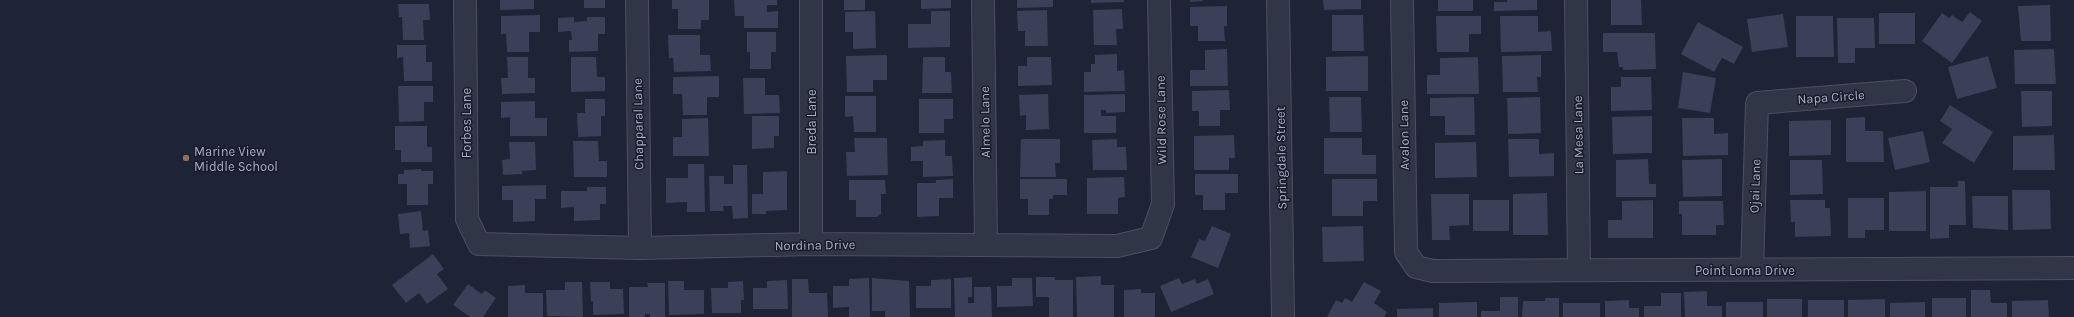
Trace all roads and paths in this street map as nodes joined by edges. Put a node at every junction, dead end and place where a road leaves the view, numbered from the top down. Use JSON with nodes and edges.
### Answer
{"nodes":[{"id":1,"x":465,"y":0,"type":"edge"},
{"id":2,"x":637,"y":0,"type":"edge"},
{"id":3,"x":811,"y":0,"type":"edge"},
{"id":4,"x":983,"y":0,"type":"edge"},
{"id":5,"x":1159,"y":0,"type":"edge"},
{"id":6,"x":1278,"y":0,"type":"edge"},
{"id":7,"x":1402,"y":0,"type":"edge"},
{"id":8,"x":1576,"y":0,"type":"edge"},
{"id":9,"x":1905,"y":91,"type":"dead end"},
{"id":10,"x":1757,"y":103,"type":"joint"},
{"id":11,"x":1151,"y":238,"type":"joint"},
{"id":12,"x":479,"y":244,"type":"joint"},
{"id":13,"x":811,"y":244,"type":"junction"},
{"id":14,"x":986,"y":244,"type":"junction"},
{"id":15,"x":640,"y":248,"type":"junction"},
{"id":16,"x":1416,"y":267,"type":"joint"},
{"id":17,"x":2074,"y":268,"type":"edge"},
{"id":18,"x":1580,"y":270,"type":"junction"},
{"id":19,"x":1752,"y":270,"type":"junction"},
{"id":20,"x":1283,"y":317,"type":"edge"}],
"edges":[{"from":1,"to":12,"type":"street","name":"Forbes Lane"},
{"from":2,"to":15,"type":"street","name":"Chapparal Lane"},
{"from":3,"to":13,"type":"street","name":"Breda Lane"},
{"from":4,"to":14,"type":"street","name":"Almelo Lane"},
{"from":5,"to":11,"type":"street","name":"Wild Rose Lane"},
{"from":6,"to":20,"type":"street","name":"Springdale Street"},
{"from":7,"to":16,"type":"street","name":"Avalon Lane"},
{"from":8,"to":18,"type":"street","name":"La Mesa Lane"},
{"from":9,"to":10,"type":"street","name":"Napa Circle"},
{"from":10,"to":19,"type":"street","name":"Ojai Lane"},
{"from":11,"to":14,"type":"street","name":"Nordina Drive"},
{"from":12,"to":15,"type":"street","name":"Nordina Drive"},
{"from":13,"to":14,"type":"street","name":"Nordina Drive"},
{"from":13,"to":15,"type":"street","name":"Nordina Drive"},
{"from":16,"to":18,"type":"street","name":"Point Loma Drive"},
{"from":17,"to":19,"type":"street","name":"Point Loma Drive"},
{"from":18,"to":19,"type":"street","name":"Point Loma Drive"}]}
